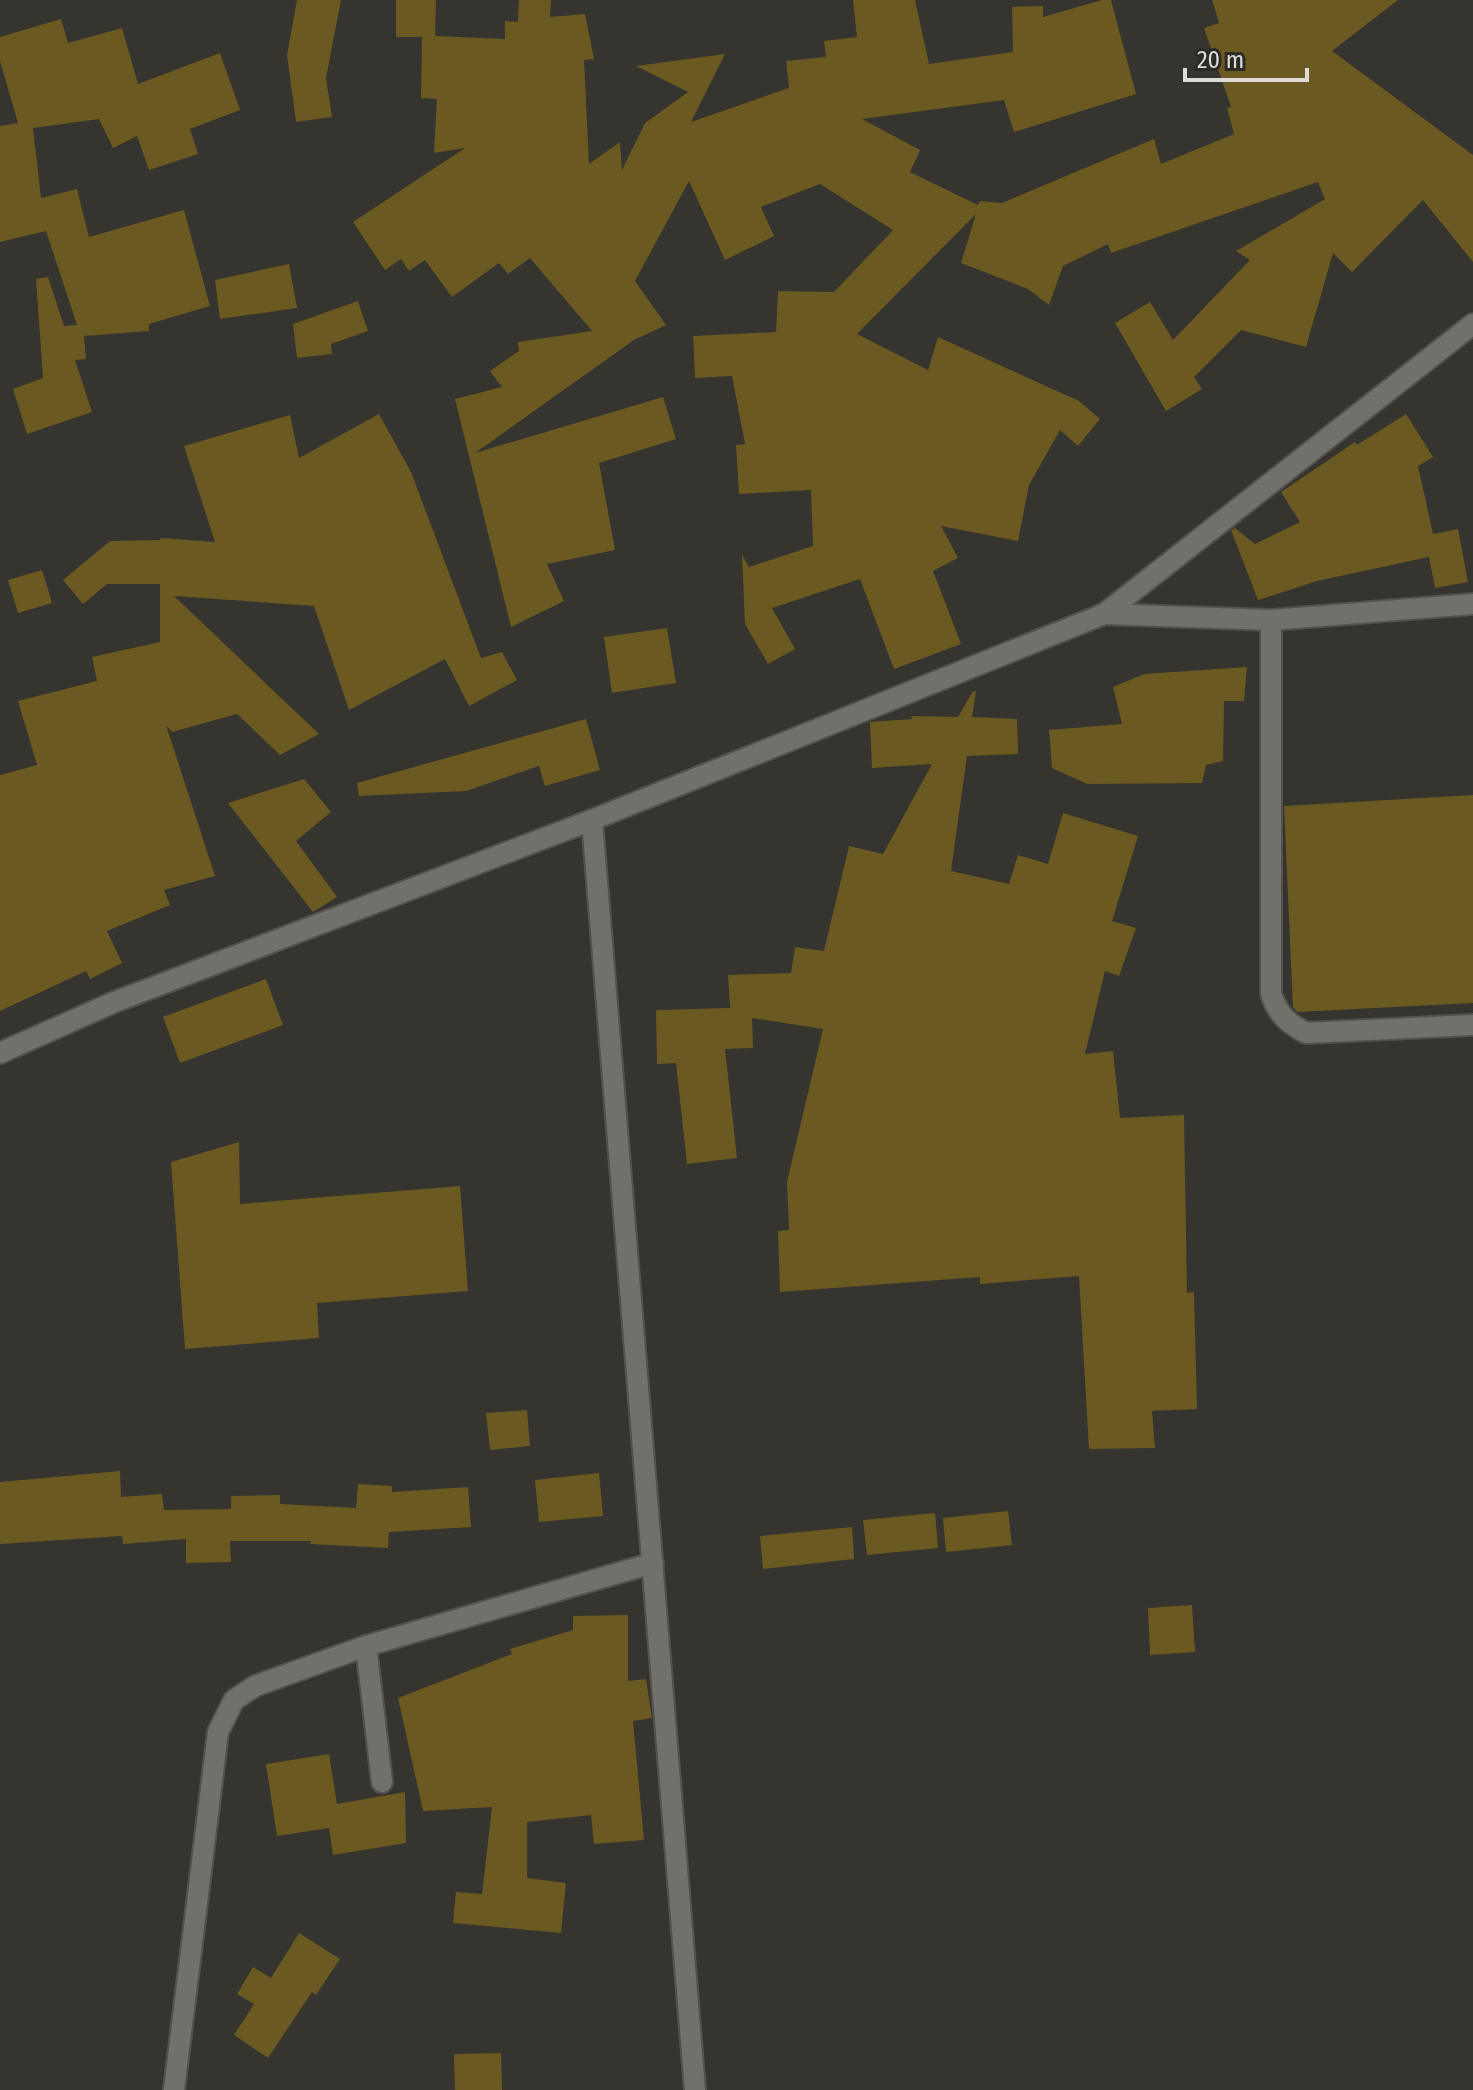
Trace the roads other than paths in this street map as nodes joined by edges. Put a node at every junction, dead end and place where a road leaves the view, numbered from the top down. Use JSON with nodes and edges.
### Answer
{"nodes":[{"id":1,"x":1473,"y":324,"type":"edge"},
{"id":2,"x":1473,"y":604,"type":"edge"},
{"id":3,"x":1104,"y":614,"type":"junction"},
{"id":4,"x":1271,"y":620,"type":"junction"},
{"id":5,"x":592,"y":820,"type":"junction"},
{"id":6,"x":1473,"y":1025,"type":"edge"},
{"id":7,"x":0,"y":1053,"type":"edge"},
{"id":8,"x":653,"y":1563,"type":"junction"},
{"id":9,"x":366,"y":1646,"type":"junction"},
{"id":10,"x":382,"y":1782,"type":"dead end"},
{"id":11,"x":174,"y":2090,"type":"edge"},
{"id":12,"x":695,"y":2090,"type":"edge"}],
"edges":[{"from":1,"to":3,"type":"street"},
{"from":2,"to":4,"type":"street"},
{"from":3,"to":4,"type":"street"},
{"from":3,"to":5,"type":"street"},
{"from":4,"to":6,"type":"street"},
{"from":5,"to":7,"type":"street"},
{"from":5,"to":8,"type":"street"},
{"from":8,"to":9,"type":"street"},
{"from":8,"to":12,"type":"street"},
{"from":9,"to":10,"type":"street"},
{"from":9,"to":11,"type":"street"}]}
